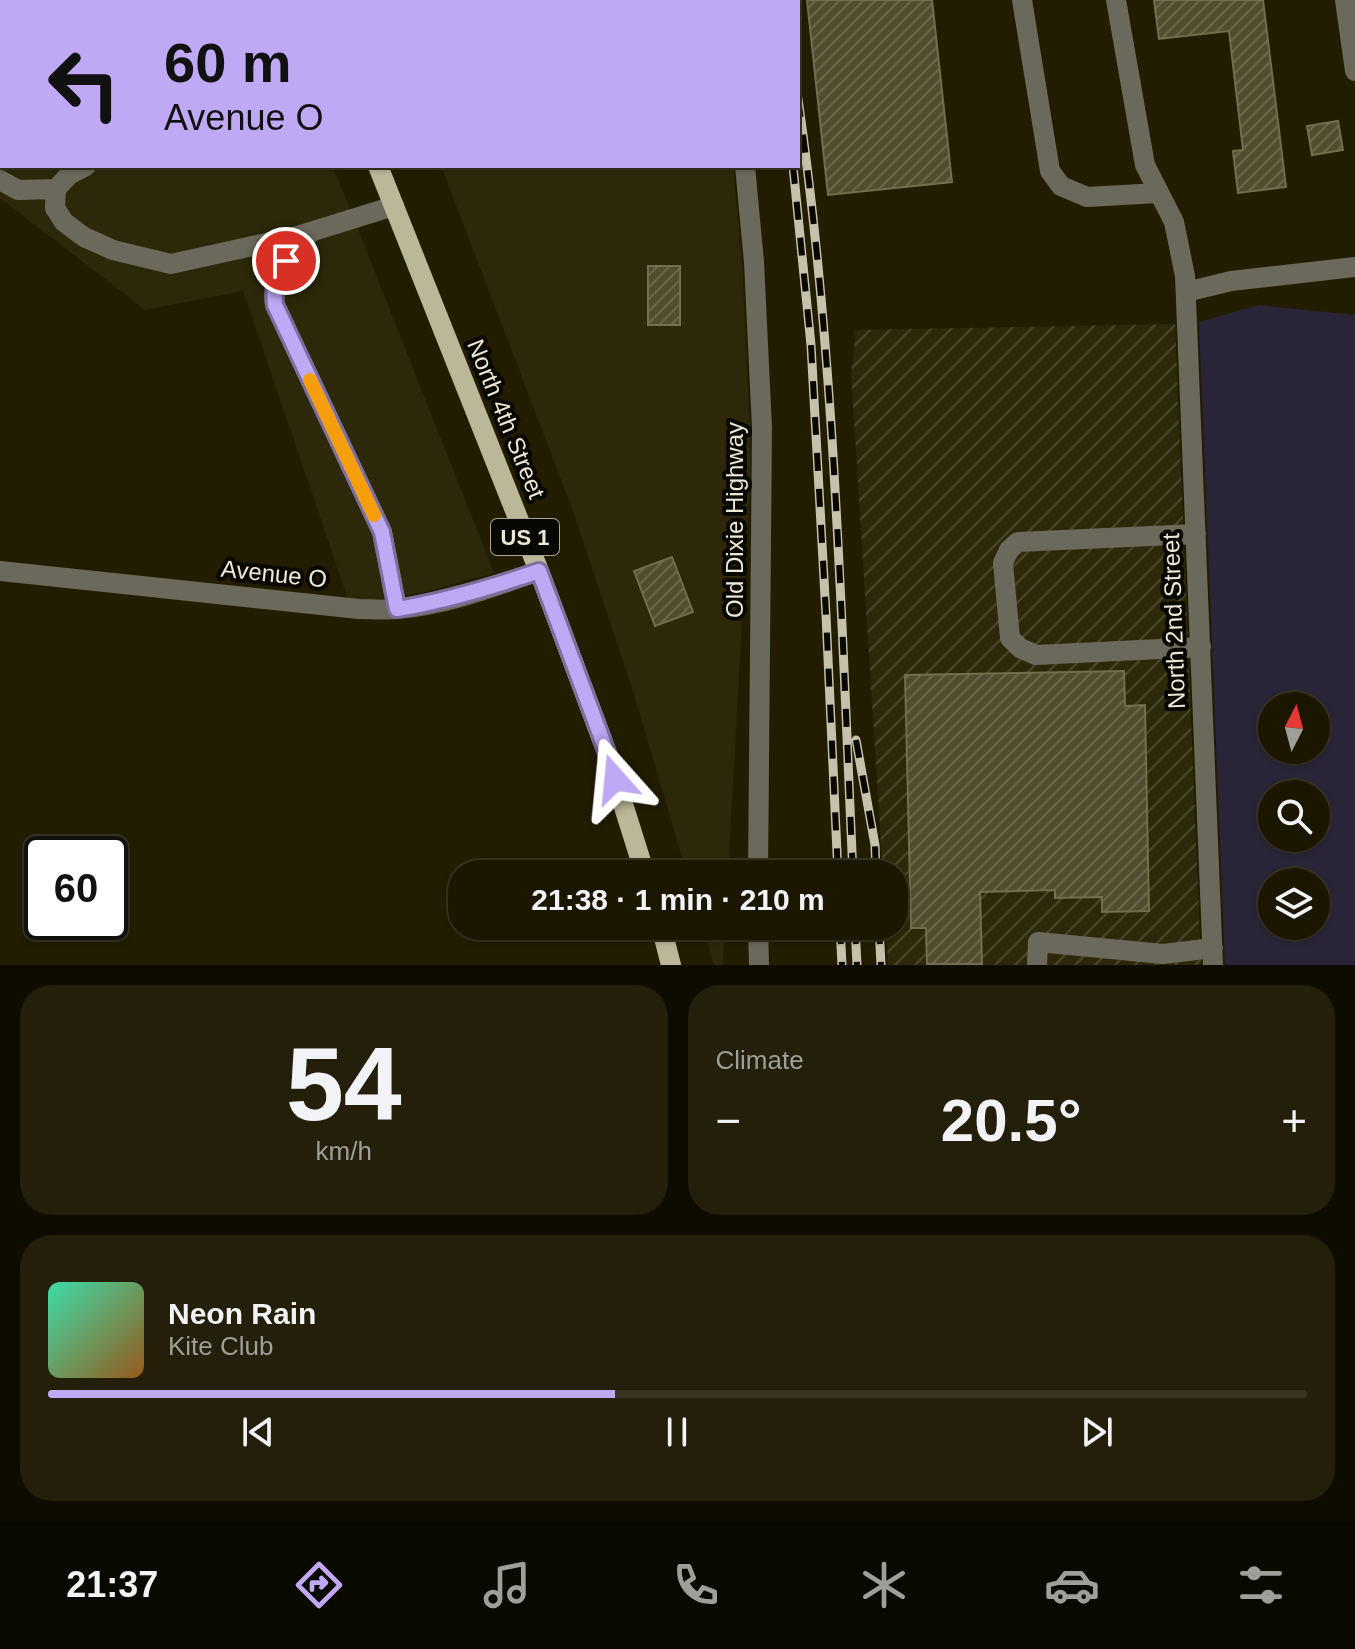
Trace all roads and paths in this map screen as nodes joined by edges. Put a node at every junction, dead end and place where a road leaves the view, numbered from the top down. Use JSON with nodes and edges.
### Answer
{"nodes":[{"id":1,"x":1022,"y":0,"type":"edge"},
{"id":2,"x":1116,"y":0,"type":"edge"},
{"id":3,"x":1345,"y":0,"type":"edge"},
{"id":4,"x":1355,"y":71,"type":"edge"},
{"id":5,"x":82,"y":168,"type":"edge"},
{"id":6,"x":379,"y":168,"type":"edge"},
{"id":7,"x":745,"y":168,"type":"edge"},
{"id":8,"x":0,"y":180,"type":"edge"},
{"id":9,"x":56,"y":189,"type":"junction"},
{"id":10,"x":1158,"y":193,"type":"junction"},
{"id":11,"x":394,"y":206,"type":"junction"},
{"id":12,"x":311,"y":232,"type":"junction"},
{"id":13,"x":1355,"y":267,"type":"edge"},
{"id":14,"x":1185,"y":284,"type":"junction"},
{"id":15,"x":1196,"y":534,"type":"junction"},
{"id":16,"x":0,"y":571,"type":"edge"},
{"id":17,"x":539,"y":571,"type":"junction"},
{"id":18,"x":397,"y":609,"type":"junction"},
{"id":19,"x":1201,"y":647,"type":"junction"},
{"id":20,"x":641,"y":860,"type":"edge"},
{"id":21,"x":758,"y":860,"type":"edge"},
{"id":22,"x":665,"y":940,"type":"edge"},
{"id":23,"x":758,"y":940,"type":"edge"},
{"id":24,"x":1213,"y":957,"type":"edge"},
{"id":25,"x":671,"y":965,"type":"edge"},
{"id":26,"x":759,"y":965,"type":"edge"},
{"id":27,"x":1037,"y":965,"type":"edge"}],
"edges":[{"from":1,"to":10,"type":"street"},
{"from":2,"to":10,"type":"street","name":"North 2nd Street"},
{"from":3,"to":4,"type":"street"},
{"from":5,"to":9,"type":"street"},
{"from":6,"to":11,"type":"main road","name":"North 4th Street","number":"US 1"},
{"from":7,"to":21,"type":"street","name":"Old Dixie Highway"},
{"from":8,"to":9,"type":"street"},
{"from":9,"to":12,"type":"street"},
{"from":10,"to":14,"type":"street","name":"North 2nd Street"},
{"from":11,"to":12,"type":"street"},
{"from":11,"to":17,"type":"main road","name":"North 4th Street","number":"US 1"},
{"from":12,"to":18,"type":"street"},
{"from":13,"to":14,"type":"street"},
{"from":14,"to":15,"type":"street","name":"North 2nd Street"},
{"from":15,"to":19,"type":"street","name":"North 2nd Street"},
{"from":15,"to":19,"type":"street"},
{"from":16,"to":18,"type":"street","name":"Avenue O"},
{"from":17,"to":18,"type":"street","name":"Avenue O"},
{"from":17,"to":20,"type":"main road","name":"North 4th Street","number":"US 1"},
{"from":19,"to":24,"type":"street","name":"North 2nd Street"},
{"from":22,"to":25,"type":"main road"},
{"from":23,"to":26,"type":"street"},
{"from":24,"to":27,"type":"street"}]}
